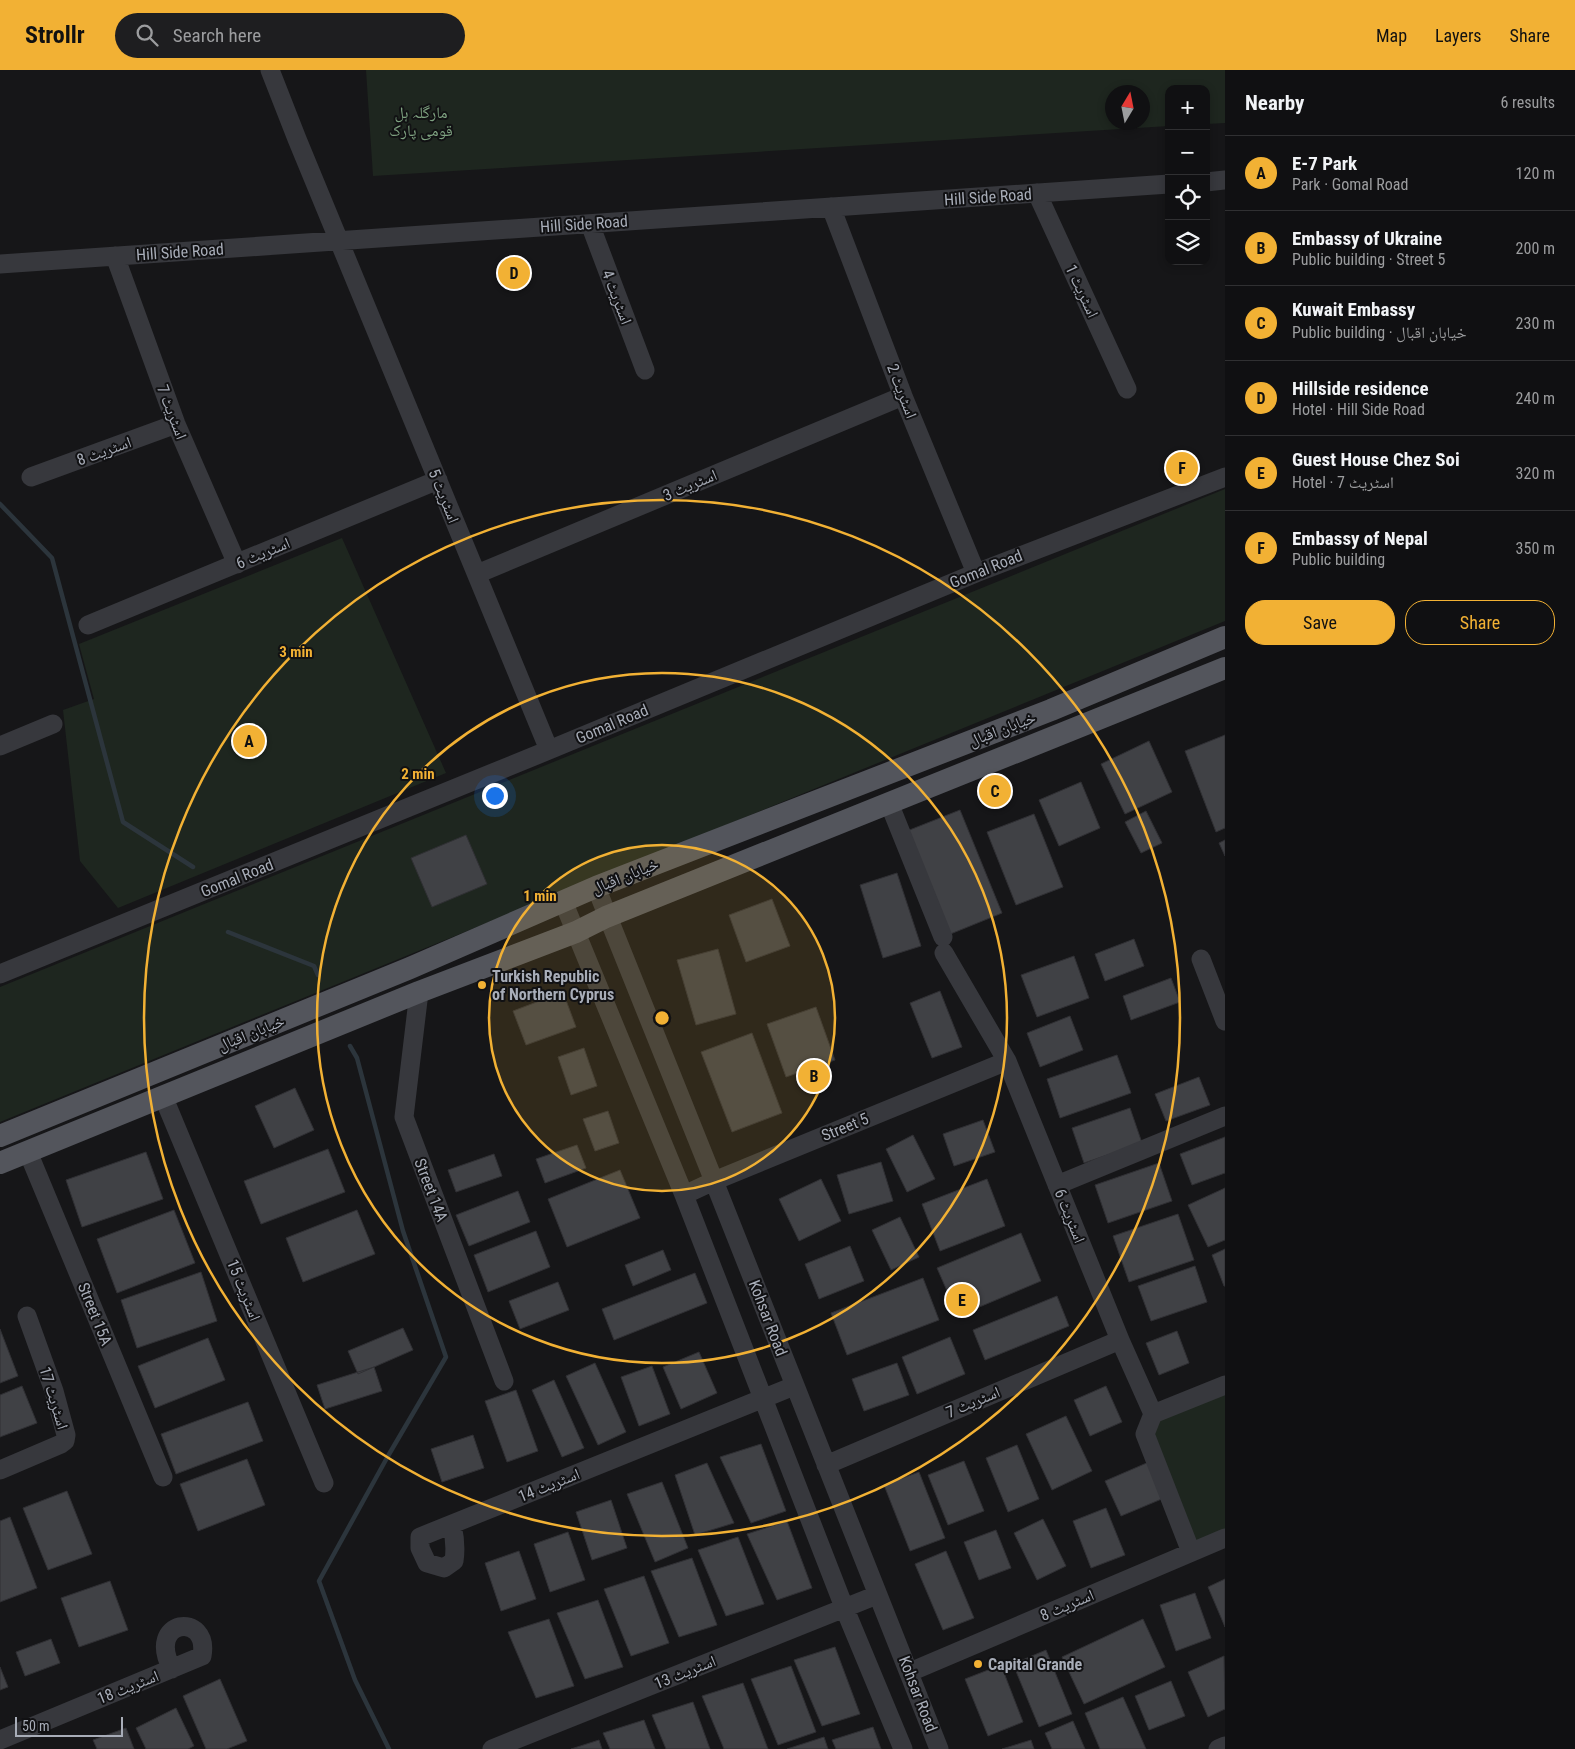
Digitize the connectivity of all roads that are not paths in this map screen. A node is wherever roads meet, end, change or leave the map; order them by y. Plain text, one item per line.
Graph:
1 (270, 70) edge
2 (1225, 180) edge
3 (1210, 182) edge
4 (1165, 184) edge
5 (1038, 194) junction
6 (831, 207) junction
7 (590, 224) junction
8 (339, 241) junction
9 (115, 256) junction
10 (0, 264) edge
11 (645, 370) dead end
12 (1127, 389) dead end
13 (903, 396) junction
14 (176, 424) junction
15 (31, 477) dead end
16 (1225, 477) edge
17 (438, 480) junction
18 (237, 564) junction
19 (976, 573) junction
20 (477, 574) junction
21 (88, 625) dead end
22 (1225, 637) edge
23 (1225, 668) edge
24 (53, 724) dead end
25 (0, 746) edge
26 (550, 750) junction
27 (889, 803) junction
28 (596, 887) junction
29 (563, 901) junction
30 (606, 917) junction
31 (576, 932) junction
32 (1201, 959) dead end
33 (0, 974) edge
34 (1217, 979) edge
35 (419, 992) junction
36 (1225, 1021) edge
37 (1006, 1061) junction
38 (164, 1096) junction
39 (1225, 1116) edge
40 (0, 1136) edge
41 (28, 1152) junction
42 (0, 1164) edge
43 (714, 1181) junction
44 (1057, 1185) junction
45 (684, 1195) junction
46 (27, 1316) dead end
47 (1120, 1340) junction
48 (504, 1381) dead end
49 (1225, 1385) edge
50 (794, 1386) junction
51 (764, 1398) junction
52 (1153, 1414) junction
53 (826, 1465) junction
54 (0, 1470) edge
55 (163, 1477) dead end
56 (324, 1483) dead end
57 (452, 1526) dead end
58 (1225, 1538) edge
59 (1191, 1552) junction
60 (877, 1595) junction
61 (844, 1607) junction
62 (172, 1669) dead end
63 (910, 1672) junction
64 (0, 1740) edge
65 (1225, 1746) edge
66 (492, 1749) edge
67 (902, 1749) edge
68 (939, 1749) edge
69 (1218, 1749) edge

1 - 8 street, اسٹریٹ 5
2 - 3 street
4 - 5 street, Hill Side Road
5 - 6 street, Hill Side Road
5 - 12 street, اسٹریٹ 1
6 - 7 street, Hill Side Road
6 - 13 street, اسٹریٹ 2
7 - 8 street, Hill Side Road
7 - 11 street, اسٹریٹ 4
8 - 9 street, Hill Side Road
8 - 17 street, اسٹریٹ 5
9 - 10 street, Hill Side Road
9 - 14 street, اسٹریٹ 7
13 - 19 street, اسٹریٹ 2
13 - 20 street, اسٹریٹ 3
14 - 15 street, اسٹریٹ 8
14 - 18 street, اسٹریٹ 7
16 - 19 street, Gomal Road
17 - 18 street, اسٹریٹ 6
17 - 20 street, اسٹریٹ 5
18 - 21 street, اسٹریٹ 6
19 - 26 street, Gomal Road
20 - 26 street, اسٹریٹ 5
22 - 28 main road, خیابان اقبال
23 - 27 main road, خیابان اقبال
24 - 25 street
26 - 33 street, Gomal Road
27 - 30 main road, خیابان اقبال
27 - 37 street, اسٹریٹ 6
28 - 29 main road, خیابان اقبال
28 - 30 street, Kohsar Road
29 - 31 street, Kohsar Road
29 - 40 main road, خیابان اقبال
30 - 31 main road, خیابان اقبال
30 - 43 street, Kohsar Road
31 - 35 main road, خیابان اقبال
31 - 45 street, Kohsar Road
32 - 34 street
34 - 36 street
35 - 38 main road, خیابان اقبال
35 - 48 street, Street 14A
37 - 43 street, Street 5
37 - 44 street, اسٹریٹ 6
38 - 41 main road, خیابان اقبال
38 - 56 street, اسٹریٹ 15
39 - 44 street
41 - 42 main road, خیابان اقبال
41 - 55 street, Street 15A
43 - 45 street, Street 5
43 - 50 street, Kohsar Road
44 - 47 street, اسٹریٹ 6
45 - 51 street, Kohsar Road
46 - 54 street, اسٹریٹ 17
47 - 52 street, اسٹریٹ 6
47 - 53 street, اسٹریٹ 7
49 - 52 street
50 - 51 street
50 - 53 street, Kohsar Road
51 - 57 street, اسٹریٹ 14
51 - 61 street, Kohsar Road
52 - 59 street
53 - 60 street, Kohsar Road
58 - 59 street, اسٹریٹ 8
59 - 63 street, اسٹریٹ 8
60 - 61 street, اسٹریٹ 13
60 - 63 street, Kohsar Road
61 - 66 street, اسٹریٹ 13
61 - 67 street, Kohsar Road
62 - 64 street, اسٹریٹ 18
63 - 68 street, Kohsar Road
65 - 69 street

